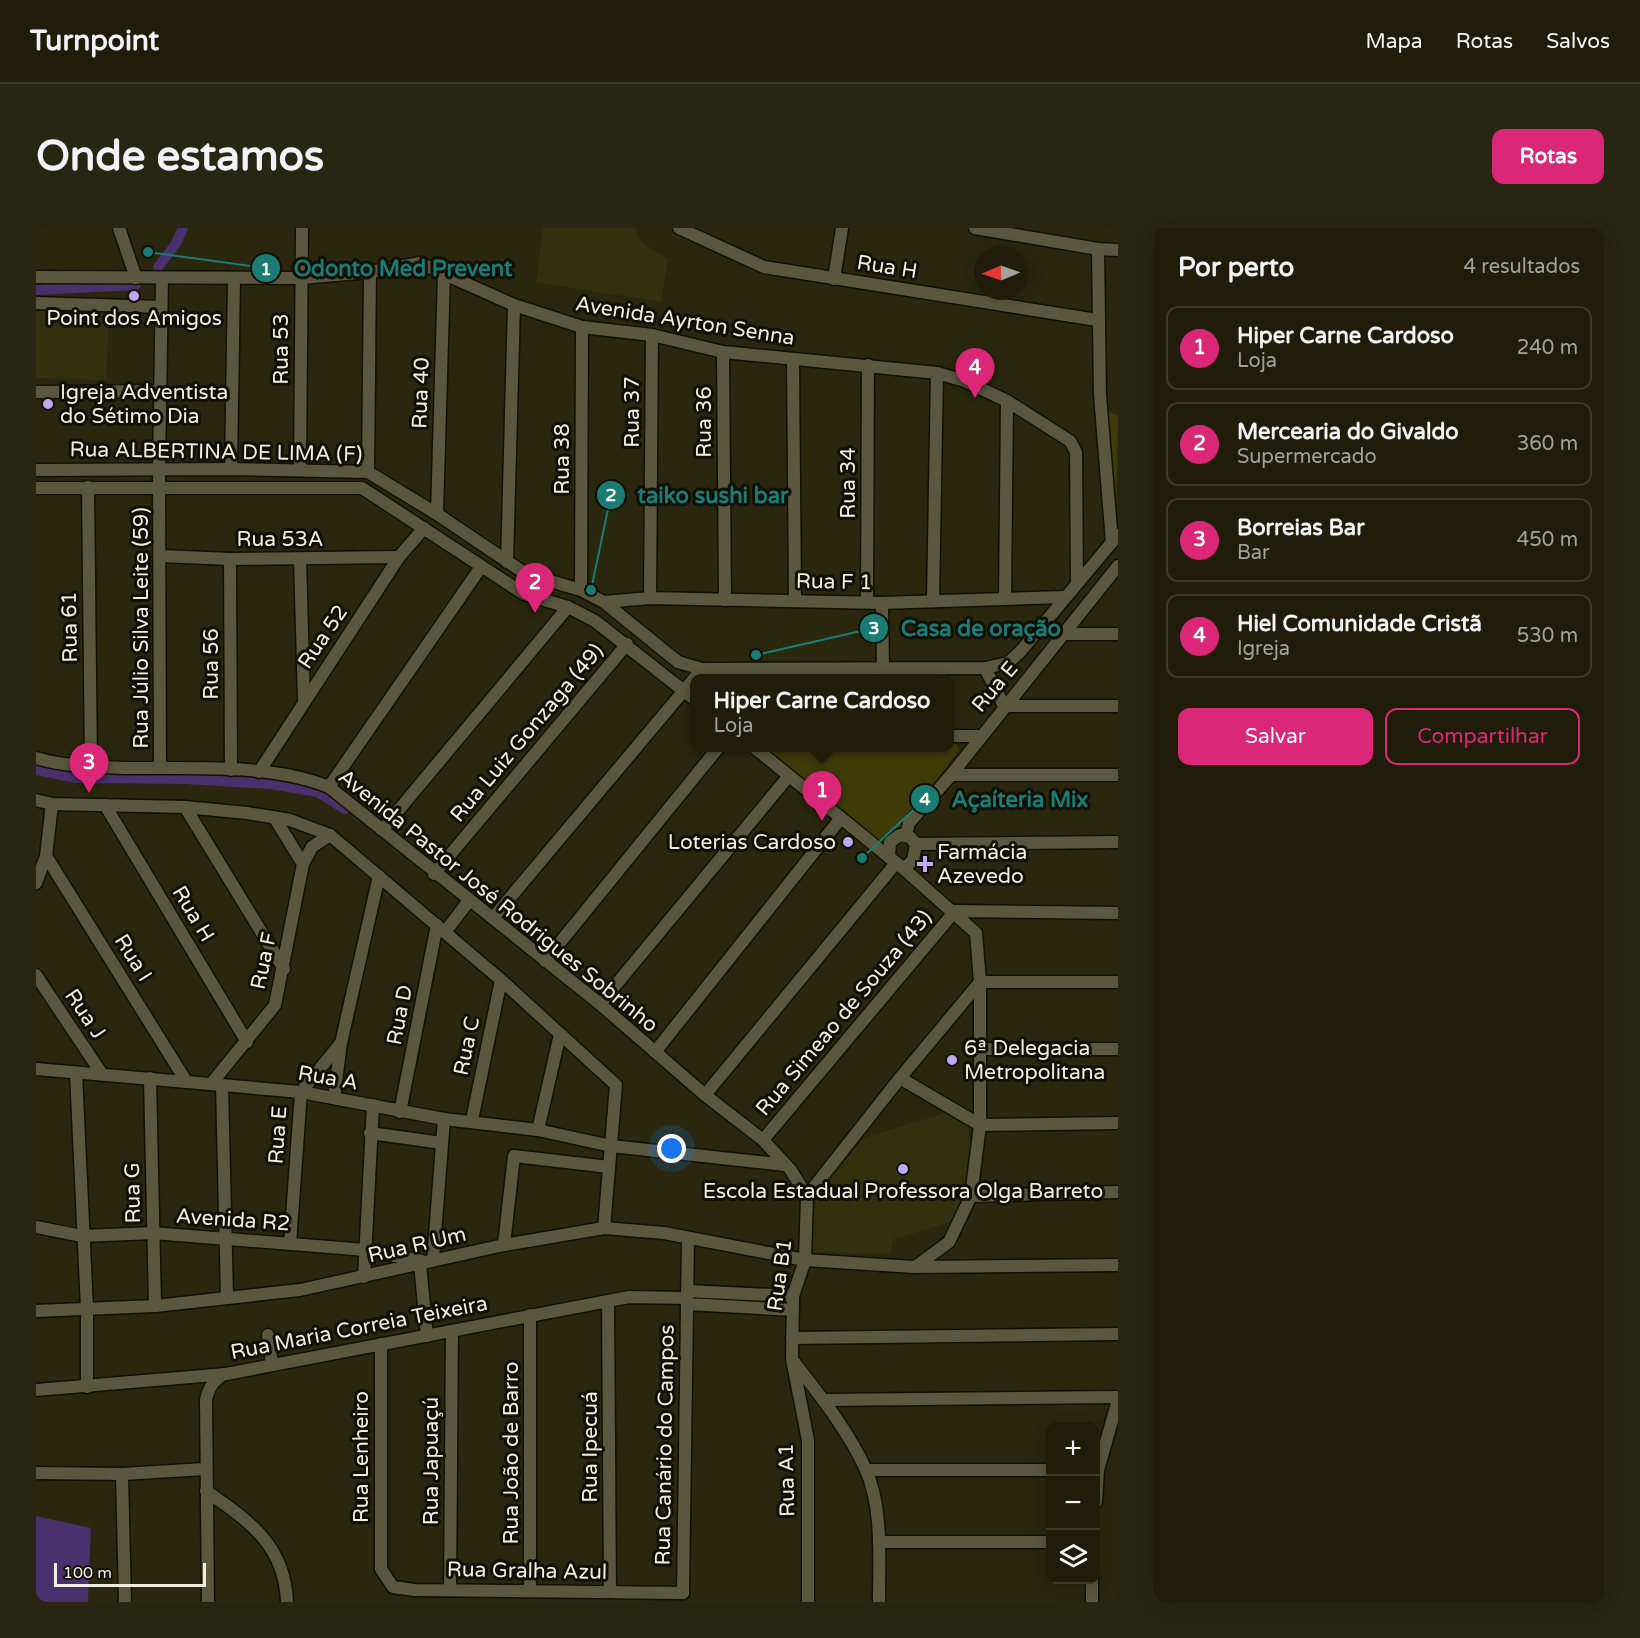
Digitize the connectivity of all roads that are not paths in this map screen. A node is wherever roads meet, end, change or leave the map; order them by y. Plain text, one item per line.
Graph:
1 (119, 228) edge
2 (302, 228) edge
3 (679, 228) edge
4 (842, 228) edge
5 (975, 228) edge
6 (1098, 249) junction
7 (1118, 250) edge
8 (370, 272) junction
9 (444, 273) junction
10 (36, 277) edge
11 (136, 278) junction
12 (162, 278) junction
13 (301, 278) junction
14 (234, 279) junction
15 (834, 279) junction
16 (36, 303) edge
17 (514, 305) junction
18 (161, 308) junction
19 (1097, 320) junction
20 (582, 327) junction
21 (652, 335) junction
22 (723, 352) junction
23 (793, 360) junction
24 (868, 365) junction
25 (937, 373) junction
26 (161, 391) junction
27 (36, 392) edge
28 (1007, 401) junction
29 (231, 469) junction
30 (36, 470) edge
31 (159, 470) junction
32 (300, 470) junction
33 (368, 472) junction
34 (88, 487) junction
35 (36, 488) edge
36 (160, 488) junction
37 (438, 514) junction
38 (424, 528) junction
39 (1115, 538) edge
40 (161, 556) junction
41 (399, 557) junction
42 (230, 559) junction
43 (300, 559) junction
44 (507, 562) junction
45 (482, 567) junction
46 (1117, 567) edge
47 (1077, 583) junction
48 (581, 590) junction
49 (1064, 597) junction
50 (650, 598) junction
51 (1005, 598) junction
52 (725, 600) junction
53 (795, 600) junction
54 (867, 601) junction
55 (933, 601) junction
56 (604, 602) junction
57 (882, 603) junction
58 (568, 607) junction
59 (1065, 634) junction
60 (1118, 634) edge
61 (627, 644) junction
62 (883, 668) junction
63 (985, 668) junction
64 (702, 669) junction
65 (916, 673) edge
66 (697, 674) edge
67 (804, 674) edge
68 (690, 682) edge
69 (683, 690) junction
70 (690, 696) edge
71 (304, 701) junction
72 (1004, 706) junction
73 (1118, 706) edge
74 (954, 736) edge
75 (979, 736) junction
76 (714, 752) edge
77 (760, 752) edge
78 (36, 758) edge
79 (91, 767) junction
80 (160, 768) junction
81 (231, 770) junction
82 (259, 772) junction
83 (951, 776) junction
84 (1118, 776) edge
85 (788, 777) junction
86 (329, 787) junction
87 (36, 800) edge
88 (52, 804) junction
89 (105, 806) junction
90 (185, 807) junction
91 (274, 817) junction
92 (841, 818) junction
93 (382, 830) junction
94 (906, 835) junction
95 (330, 836) junction
96 (1118, 842) edge
97 (916, 844) junction
98 (46, 855) junction
99 (896, 863) junction
100 (303, 864) junction
101 (434, 874) junction
102 (379, 876) junction
103 (36, 883) edge
104 (463, 908) junction
105 (955, 911) junction
106 (1118, 913) edge
107 (493, 918) junction
108 (441, 929) junction
109 (545, 961) junction
110 (284, 969) junction
111 (36, 975) edge
112 (501, 980) junction
113 (980, 982) junction
114 (1118, 982) edge
115 (600, 1004) junction
116 (560, 1034) junction
117 (247, 1042) junction
118 (341, 1043) junction
119 (980, 1049) junction
120 (1118, 1049) edge
121 (655, 1052) junction
122 (36, 1069) edge
123 (76, 1073) junction
124 (102, 1074) junction
125 (150, 1078) junction
126 (900, 1078) junction
127 (186, 1081) junction
128 (216, 1085) junction
129 (301, 1092) junction
130 (705, 1095) junction
131 (334, 1098) junction
132 (373, 1105) junction
133 (400, 1112) junction
134 (444, 1119) junction
135 (472, 1120) junction
136 (1118, 1123) edge
137 (980, 1125) junction
138 (538, 1130) junction
139 (370, 1133) junction
140 (763, 1140) junction
141 (442, 1143) junction
142 (610, 1146) junction
143 (786, 1165) junction
144 (609, 1167) junction
145 (1118, 1192) edge
146 (807, 1196) junction
147 (970, 1196) junction
148 (36, 1227) edge
149 (604, 1228) junction
150 (153, 1233) junction
151 (82, 1236) junction
152 (688, 1238) junction
153 (227, 1240) junction
154 (290, 1244) junction
155 (504, 1245) junction
156 (366, 1250) junction
157 (805, 1260) junction
158 (426, 1262) junction
159 (1118, 1265) edge
160 (914, 1267) junction
161 (364, 1277) junction
162 (793, 1296) junction
163 (227, 1298) junction
164 (687, 1298) junction
165 (608, 1302) junction
166 (155, 1306) junction
167 (87, 1309) junction
168 (793, 1310) junction
169 (36, 1311) edge
170 (530, 1315) junction
171 (452, 1332) junction
172 (1118, 1334) edge
173 (268, 1335) dead end
174 (427, 1336) junction
175 (792, 1338) junction
176 (381, 1344) junction
177 (792, 1359) junction
178 (272, 1365) junction
179 (226, 1374) junction
180 (182, 1377) junction
181 (87, 1387) junction
182 (36, 1390) edge
183 (1118, 1398) edge
184 (206, 1400) junction
185 (824, 1400) junction
186 (1100, 1460) edge
187 (205, 1469) junction
188 (866, 1470) junction
189 (1046, 1470) edge
190 (36, 1473) edge
191 (122, 1474) junction
192 (206, 1491) junction
193 (879, 1542) junction
194 (1046, 1542) edge
195 (381, 1569) joint
196 (1092, 1584) edge
197 (450, 1590) junction
198 (530, 1590) junction
199 (610, 1592) junction
200 (683, 1593) junction
201 (125, 1602) edge
202 (208, 1602) edge
203 (287, 1602) edge
204 (671, 1602) edge
205 (808, 1602) edge
206 (879, 1602) edge
207 (1092, 1602) edge

1 - 11 street
2 - 13 street, Rua 53
3 - 15 street, Rua H
4 - 15 street
5 - 6 street
6 - 7 street
6 - 19 street
8 - 9 street, Avenida Ayrton Senna
8 - 13 street, Avenida Ayrton Senna
8 - 33 street
9 - 17 street, Avenida Ayrton Senna
9 - 37 street, Rua 40
10 - 11 street, Avenida Ayrton Senna
11 - 12 street, Avenida Ayrton Senna
12 - 14 street, Avenida Ayrton Senna
12 - 18 street, Rua Júlio Silva Leite (59)
13 - 14 street, Avenida Ayrton Senna
13 - 32 street, Rua 53
14 - 29 street
15 - 19 street, Rua H
16 - 18 street
17 - 20 street, Avenida Ayrton Senna
17 - 44 street
18 - 26 street, Rua Júlio Silva Leite (59)
19 - 39 street
20 - 21 street, Avenida Ayrton Senna
20 - 48 street, Rua 38
21 - 22 street, Avenida Ayrton Senna
21 - 50 street, Rua 37
22 - 23 street, Avenida Ayrton Senna
22 - 52 street, Rua 36
23 - 24 street, Avenida Ayrton Senna
23 - 53 street
24 - 25 street, Avenida Ayrton Senna
24 - 54 street, Rua 34
25 - 28 street, Avenida Ayrton Senna
25 - 55 street
26 - 27 street
26 - 31 street, Rua Júlio Silva Leite (59)
28 - 47 street, Avenida Ayrton Senna
28 - 51 street
29 - 31 street, Rua ALBERTINA DE LIMA (F)
29 - 32 street, Rua ALBERTINA DE LIMA (F)
30 - 31 street, Rua ALBERTINA DE LIMA (F)
31 - 36 street, Rua Júlio Silva Leite (59)
32 - 33 street, Rua ALBERTINA DE LIMA (F)
33 - 37 street, Rua ALBERTINA DE LIMA (F)
34 - 35 street
34 - 36 street
34 - 79 street, Rua 61
36 - 38 street
36 - 40 street, Rua Júlio Silva Leite (59)
37 - 44 street, Rua ALBERTINA DE LIMA (F)
38 - 41 street, Rua 52
38 - 45 street
39 - 47 street, Rua E
40 - 42 street, Rua 53A
40 - 80 street, Rua Júlio Silva Leite (59)
41 - 43 street, Rua 53A
41 - 71 street, Rua 52
42 - 43 street, Rua 53A
42 - 81 street, Rua 56
43 - 71 street
44 - 48 street, Rua ALBERTINA DE LIMA (F)
45 - 58 street
45 - 86 street
46 - 59 street, Rua E
47 - 49 street, Rua E
48 - 56 street, Rua ALBERTINA DE LIMA (F)
49 - 51 street, Rua F 1
49 - 63 street, Rua E
50 - 52 street, Rua F 1
50 - 56 street, Rua F 1
51 - 55 street, Rua F 1
52 - 53 street, Rua F 1
53 - 54 street, Rua F 1
54 - 57 street, Rua F 1
55 - 57 street, Rua F 1
56 - 64 street, Rua ALBERTINA DE LIMA (F)
57 - 62 street
58 - 61 street
58 - 93 street
59 - 60 street
59 - 72 street, Rua E
61 - 69 street
61 - 101 street, Rua Luiz Gonzaga (49)
62 - 65 street, Rua ALBERTINA DE LIMA (F)
62 - 67 street, Rua ALBERTINA DE LIMA (F)
63 - 65 street, Rua ALBERTINA DE LIMA (F)
63 - 72 street
64 - 66 street
64 - 67 street, Rua ALBERTINA DE LIMA (F)
68 - 69 street
69 - 70 street
69 - 107 street
71 - 82 street, Rua 52
72 - 73 street
72 - 75 street, Rua E
74 - 75 street
75 - 83 street, Rua E
76 - 109 street
77 - 85 street
78 - 79 street, Avenida Pastor José Rodrigues Sobrinho
79 - 80 street, Avenida Pastor José Rodrigues Sobrinho
80 - 81 street, Avenida Pastor José Rodrigues Sobrinho
81 - 82 street, Avenida Pastor José Rodrigues Sobrinho
82 - 86 street, Avenida Pastor José Rodrigues Sobrinho
83 - 84 street
83 - 94 street, Rua E
85 - 92 street
85 - 115 street
86 - 93 street, Avenida Pastor José Rodrigues Sobrinho
87 - 88 street
88 - 89 street
88 - 98 street
89 - 90 street
89 - 117 street, Rua H
90 - 91 street
90 - 110 street
91 - 95 street
91 - 100 street
92 - 99 street
92 - 121 street
93 - 101 street, Avenida Pastor José Rodrigues Sobrinho
94 - 97 street
94 - 99 street, Rua E
95 - 100 street, Rua F
95 - 102 street
96 - 97 street
97 - 99 street
98 - 103 street
98 - 127 street, Rua I
99 - 105 street
99 - 130 street
100 - 110 street, Rua F
101 - 104 street, Avenida Pastor José Rodrigues Sobrinho
102 - 108 street
102 - 118 street, Rua E
104 - 107 street, Avenida Pastor José Rodrigues Sobrinho
104 - 108 street
105 - 106 street
105 - 113 street
105 - 140 street, Rua Simeao de Souza (43)
107 - 109 street, Avenida Pastor José Rodrigues Sobrinho
108 - 112 street
108 - 133 street, Rua D
109 - 115 street, Avenida Pastor José Rodrigues Sobrinho
110 - 117 street, Rua F
111 - 124 street, Rua J
112 - 116 street
112 - 135 street, Rua C
113 - 114 street
113 - 119 street
113 - 126 street
115 - 121 street, Avenida Pastor José Rodrigues Sobrinho
116 - 138 street
116 - 142 street
117 - 128 street, Rua F
118 - 129 street, Rua E
118 - 131 street, Rua E
119 - 120 street
119 - 137 street
121 - 130 street, Avenida Pastor José Rodrigues Sobrinho
122 - 123 street, Rua A
123 - 124 street, Rua A
123 - 151 street
124 - 125 street, Rua A
125 - 127 street, Rua A
125 - 150 street, Rua G
126 - 137 street
126 - 146 street
127 - 128 street, Rua A
128 - 129 street, Rua A
128 - 153 street
129 - 131 street, Rua A
129 - 154 street, Rua E
130 - 140 street, Avenida Pastor José Rodrigues Sobrinho
131 - 132 street, Rua A
132 - 133 street, Rua A
132 - 139 street
133 - 134 street, Rua A
134 - 135 street, Rua A
134 - 141 street
135 - 138 street, Rua A
136 - 137 street
137 - 147 street
138 - 142 street, Rua A
139 - 141 street
139 - 156 street
140 - 143 street, Avenida Pastor José Rodrigues Sobrinho
141 - 158 street
142 - 143 street, Rua A
142 - 144 street
143 - 146 street, Avenida Pastor José Rodrigues Sobrinho
144 - 149 street
144 - 155 street
145 - 147 street
146 - 157 street, Rua B1
147 - 160 street
148 - 151 street, Avenida R2
149 - 152 street, Rua R Um
149 - 155 street, Rua R Um
150 - 151 street, Avenida R2
150 - 153 street, Avenida R2
150 - 166 street, Rua G
151 - 167 street
152 - 157 street, Rua R Um
152 - 164 street, Rua Canário do Campos
153 - 154 street, Avenida R2
153 - 163 street
154 - 156 street, Avenida R2
155 - 158 street, Rua R Um
156 - 158 street, Avenida R2
156 - 161 street
157 - 160 street, Rua R Um
157 - 162 street, Rua B1
158 - 161 street, Rua R Um
158 - 174 street
159 - 160 street, Rua R Um
161 - 163 street, Rua R Um
162 - 164 street, Rua Maria Correia Teixeira
162 - 168 street, Rua B1
163 - 166 street, Rua R Um
164 - 165 street, Rua Maria Correia Teixeira
164 - 168 street, Rua Maria Correia Teixeira
164 - 200 street, Rua Canário do Campos
165 - 170 street, Rua Maria Correia Teixeira
165 - 199 street, Rua Ipecuá
166 - 167 street, Rua R Um
167 - 169 street, Rua R Um
167 - 181 street
168 - 175 street, Rua B1
170 - 171 street, Rua Maria Correia Teixeira
170 - 198 street, Rua João de Barro
171 - 174 street, Rua Maria Correia Teixeira
171 - 197 street, Rua Japuaçú
172 - 175 street
173 - 178 street
174 - 176 street, Rua Maria Correia Teixeira
175 - 177 street, Rua B1
176 - 178 street, Rua Maria Correia Teixeira
176 - 195 street, Rua Lenheiro
177 - 185 street
177 - 205 street, Rua A1
178 - 179 street, Rua Maria Correia Teixeira
179 - 180 street, Rua Maria Correia Teixeira
179 - 184 street
180 - 181 street, Rua Maria Correia Teixeira
180 - 184 street
181 - 182 street, Rua Maria Correia Teixeira
183 - 185 street
183 - 186 street
184 - 187 street
185 - 188 street
187 - 191 street
187 - 192 street
188 - 189 street
188 - 193 street
190 - 191 street
191 - 201 street
192 - 202 street
192 - 203 street
193 - 194 street
193 - 206 street
195 - 197 street, Rua Gralha Azul
196 - 207 street
197 - 198 street, Rua Gralha Azul
198 - 199 street, Rua Gralha Azul
199 - 200 street, Rua Gralha Azul
200 - 204 street

